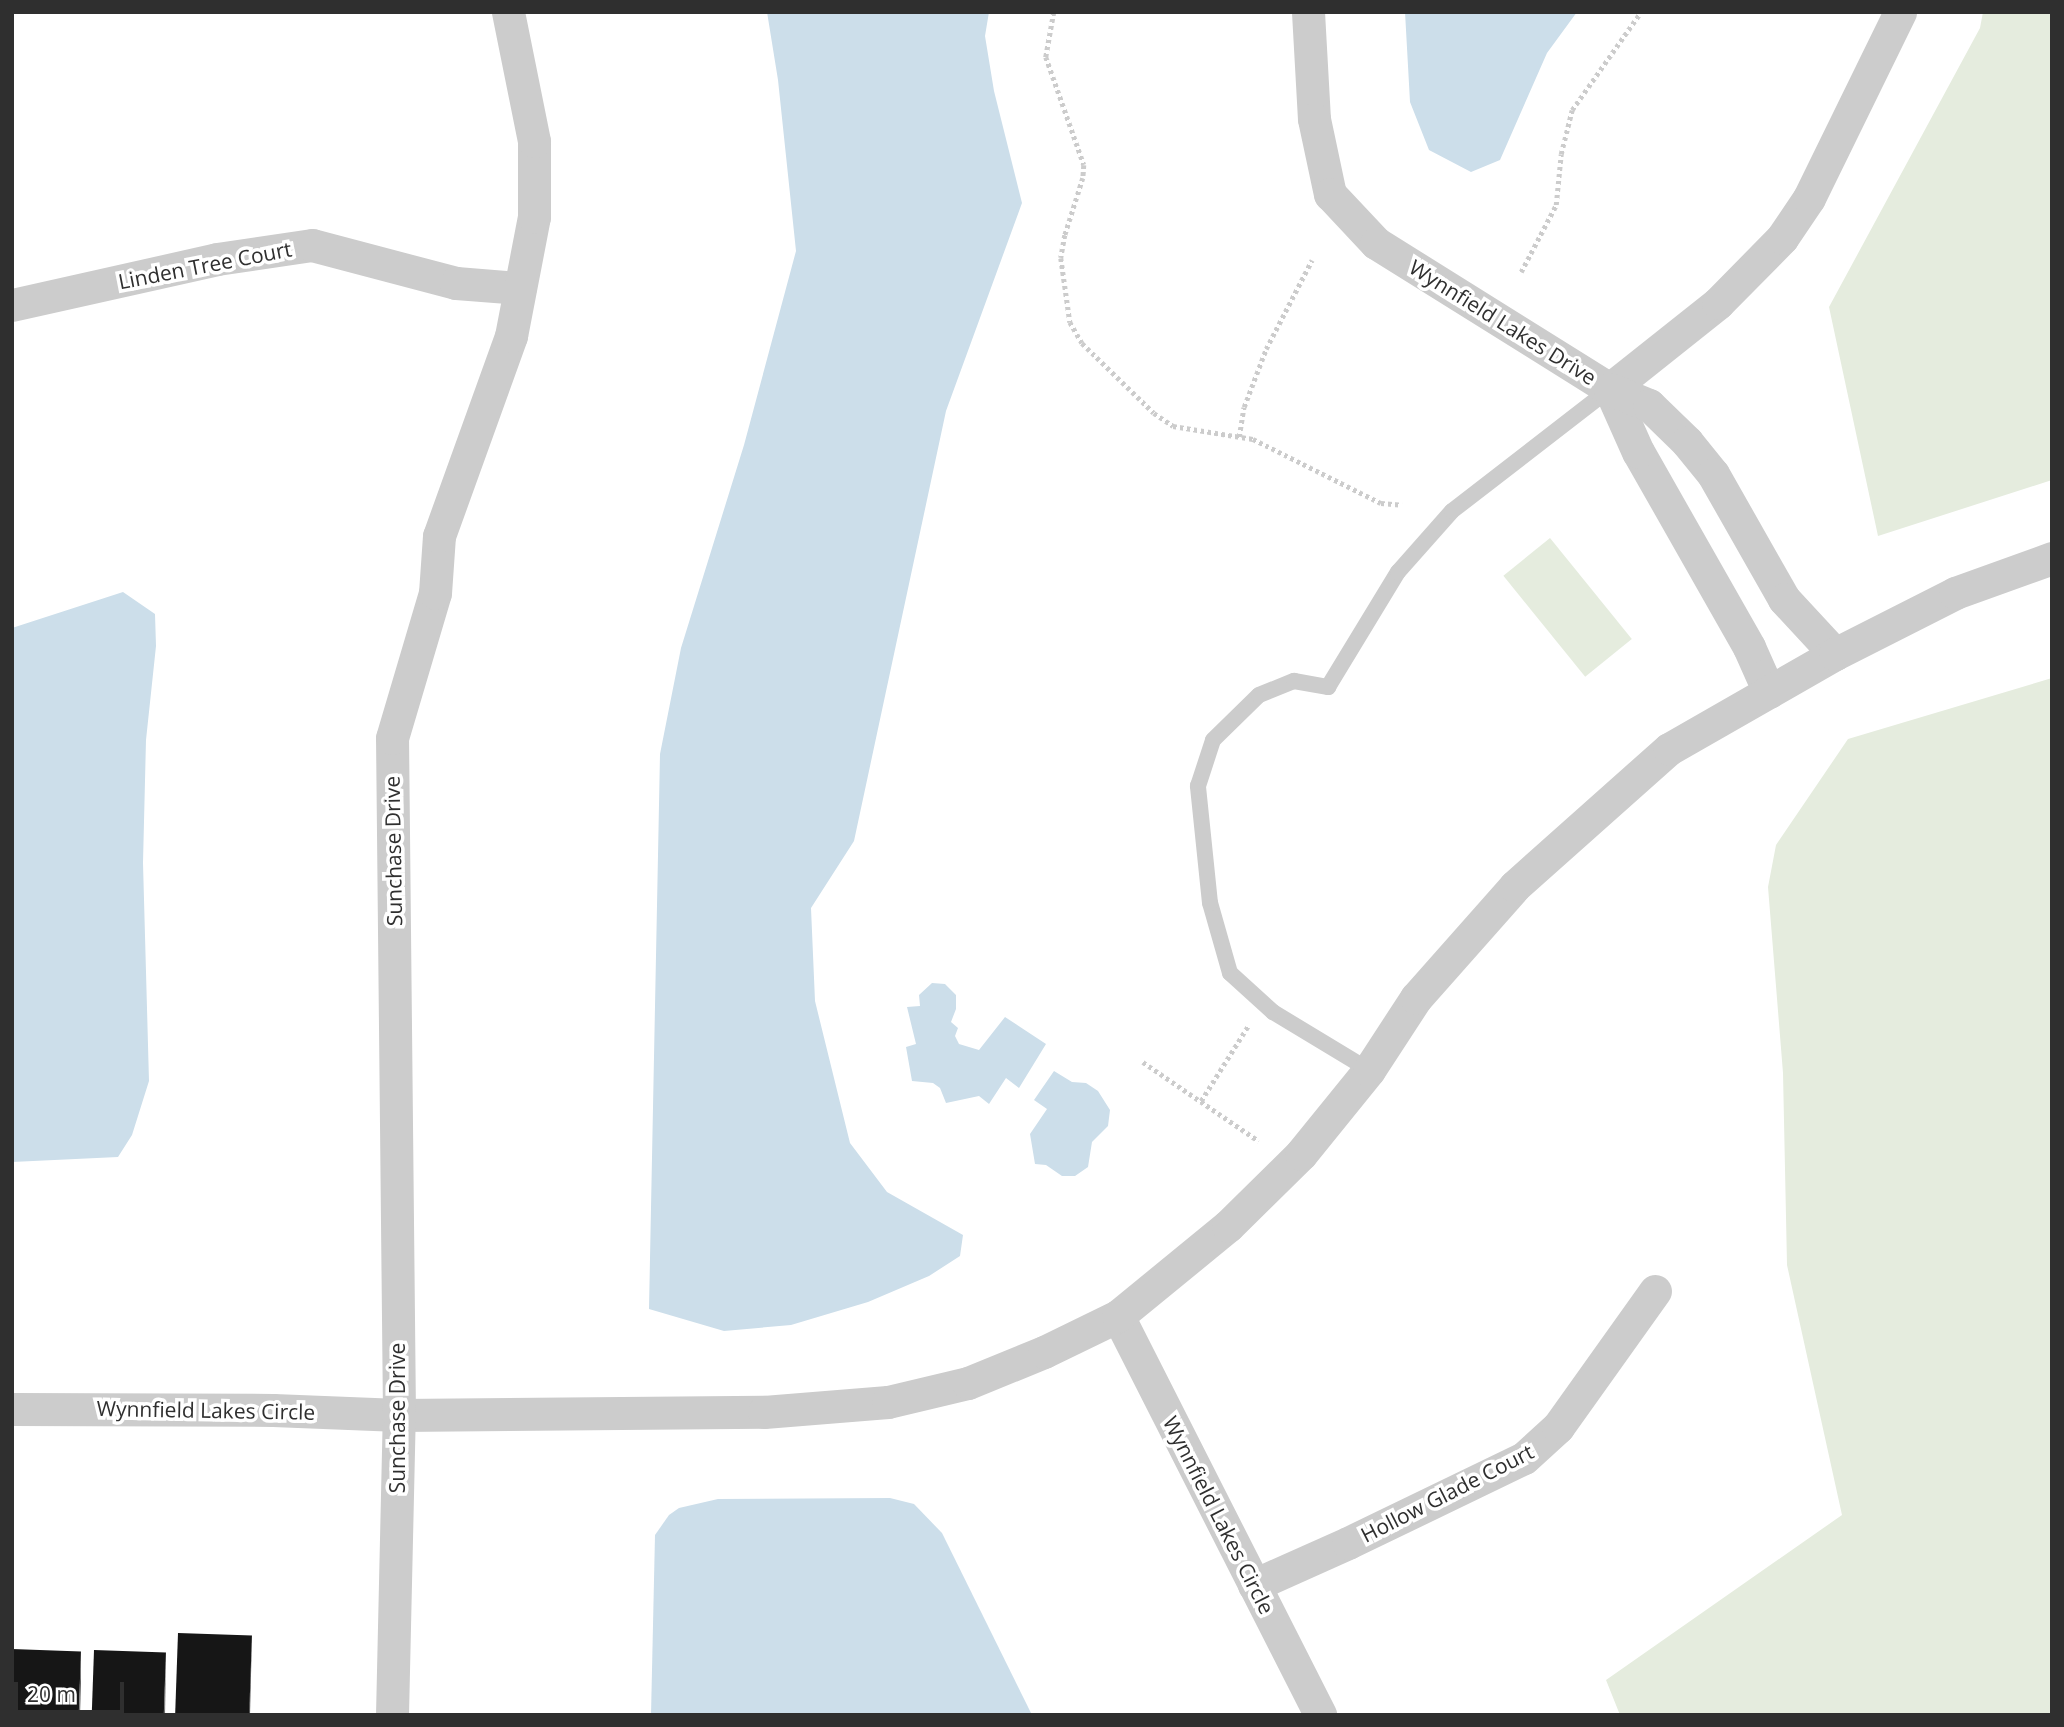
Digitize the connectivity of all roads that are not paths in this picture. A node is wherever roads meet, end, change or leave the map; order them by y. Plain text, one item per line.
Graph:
1 (508, 12) edge
2 (1308, 12) edge
3 (1900, 12) edge
4 (520, 288) junction
5 (12, 305) edge
6 (1610, 389) junction
7 (2052, 558) edge
8 (1835, 654) junction
9 (1769, 692) junction
10 (1369, 1070) junction
11 (1656, 1291) dead end
12 (1118, 1316) junction
13 (12, 1409) edge
14 (399, 1415) junction
15 (1254, 1585) junction
16 (392, 1715) edge
17 (1320, 1715) edge

1 - 4 street, Sunchase Drive
2 - 6 street, Wynnfield Lakes Drive
3 - 6 street, Wynnfield Lakes Drive
4 - 5 street, Linden Tree Court
4 - 14 street, Sunchase Drive
6 - 8 street
6 - 9 street
6 - 10 lane
7 - 8 street, Wynnfield Lakes Circle
8 - 9 street, Wynnfield Lakes Circle
9 - 10 street, Wynnfield Lakes Circle
10 - 12 street, Wynnfield Lakes Circle
11 - 15 street, Hollow Glade Court
12 - 14 street, Wynnfield Lakes Circle
12 - 15 street, Wynnfield Lakes Circle
13 - 14 street, Wynnfield Lakes Circle
14 - 16 street, Sunchase Drive
15 - 17 street, Wynnfield Lakes Circle

